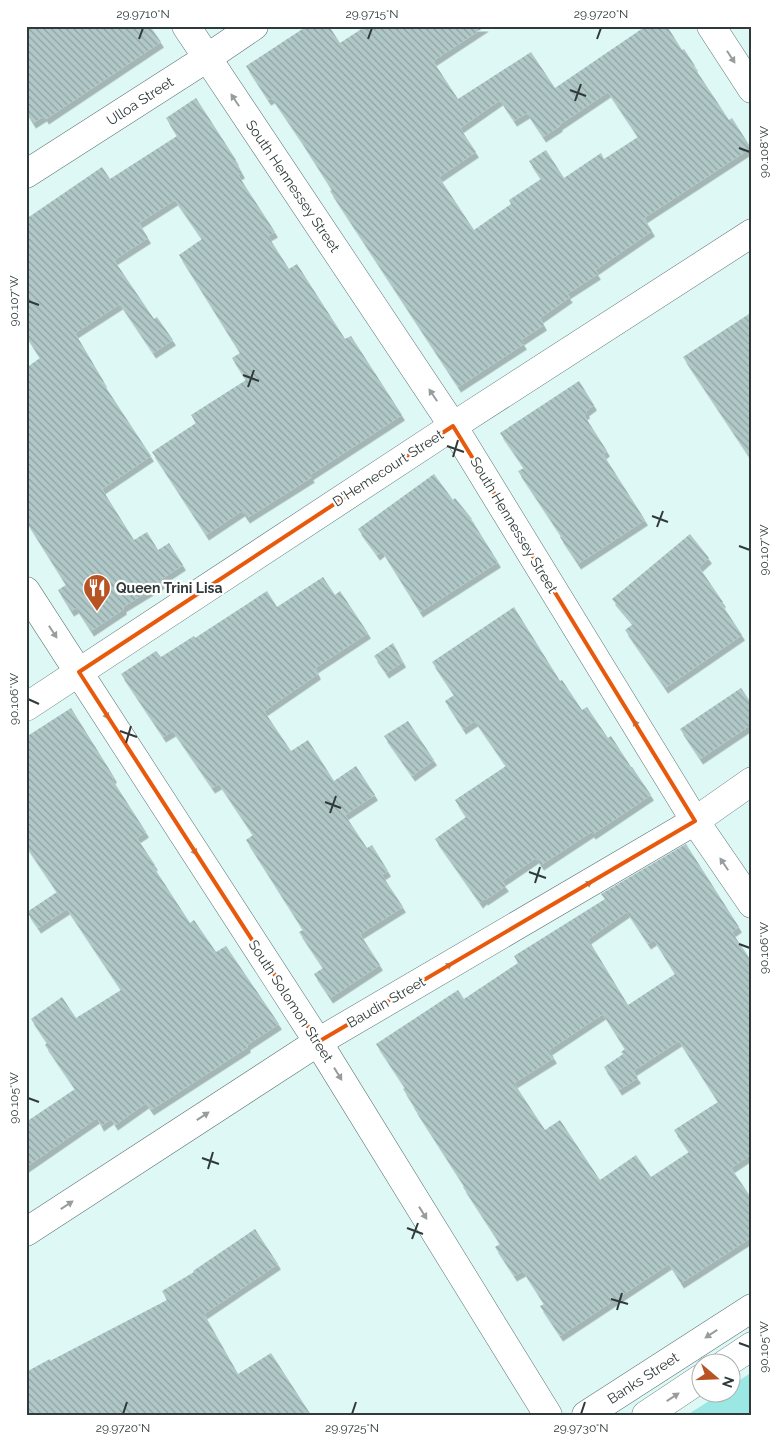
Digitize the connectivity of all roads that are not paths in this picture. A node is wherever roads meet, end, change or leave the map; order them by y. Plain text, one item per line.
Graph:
1 (186, 26) edge
2 (254, 26) edge
3 (710, 26) edge
4 (207, 58) junction
5 (752, 88) edge
6 (26, 174) edge
7 (752, 232) edge
8 (454, 426) junction
9 (26, 591) edge
10 (79, 672) junction
11 (26, 706) edge
12 (752, 780) edge
13 (695, 821) junction
14 (752, 904) edge
15 (318, 1042) junction
16 (26, 1232) edge
17 (752, 1308) edge
18 (752, 1346) edge
19 (740, 1354) edge
20 (690, 1386) edge
21 (548, 1415) edge
22 (586, 1415) edge
23 (646, 1415) edge

1 - 4 street, South Hennessey Street
2 - 4 street, Ulloa Street
3 -> 5 street
4 - 6 street, Ulloa Street
8 -> 4 street, South Hennessey Street
7 - 8 street, D'Hemecourt Street
8 - 10 street, D'Hemecourt Street
13 -> 8 street, South Hennessey Street
9 -> 10 street, South Solomon Street
10 - 11 street, D'Hemecourt Street
10 -> 15 street, South Solomon Street
12 - 13 street, Baudin Street
14 -> 13 street, South Hennessey Street
15 -> 13 street, Baudin Street
16 -> 15 street, Baudin Street
15 -> 21 street, South Solomon Street
17 -> 22 street, Banks Street
18 - 19 street
23 -> 20 street

